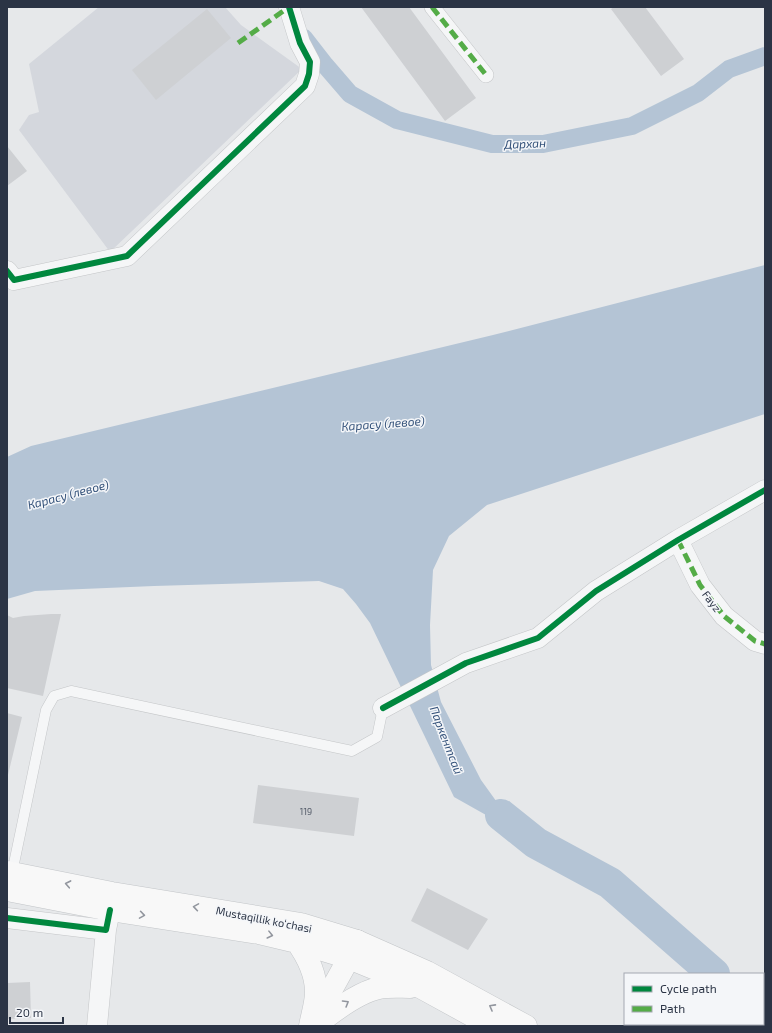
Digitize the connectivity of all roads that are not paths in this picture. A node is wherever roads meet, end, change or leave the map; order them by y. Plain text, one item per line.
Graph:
1 (289, 7) edge
2 (432, 7) edge
3 (486, 74) dead end
4 (9, 278) edge
5 (765, 490) edge
6 (678, 540) junction
7 (765, 644) edge
8 (383, 708) joint
9 (9, 878) edge
10 (7, 918) edge
11 (108, 920) junction
12 (297, 942) junction
13 (353, 950) junction
14 (420, 987) junction
15 (97, 1026) edge
16 (310, 1026) edge
17 (315, 1026) edge
18 (491, 1026) edge
19 (526, 1026) edge

1 - 4 street
2 - 3 street
5 - 6 street
6 - 7 street, Fayz
6 - 8 street
8 - 9 lane
9 - 11 main road, Mustaqillik ko‘chasi
13 -> 9 main road, Mustaqillik ko‘chasi
10 - 11 street
11 -> 12 main road, Mustaqillik ko‘chasi
11 - 15 street
12 - 13 main road, Mustaqillik ko‘chasi
12 - 16 main road
13 - 14 main road, Mustaqillik ko‘chasi
13 - 16 main road
19 -> 13 main road, Mustaqillik ko‘chasi
17 -> 14 main road
14 - 18 main road, Mustaqillik ko‘chasi

